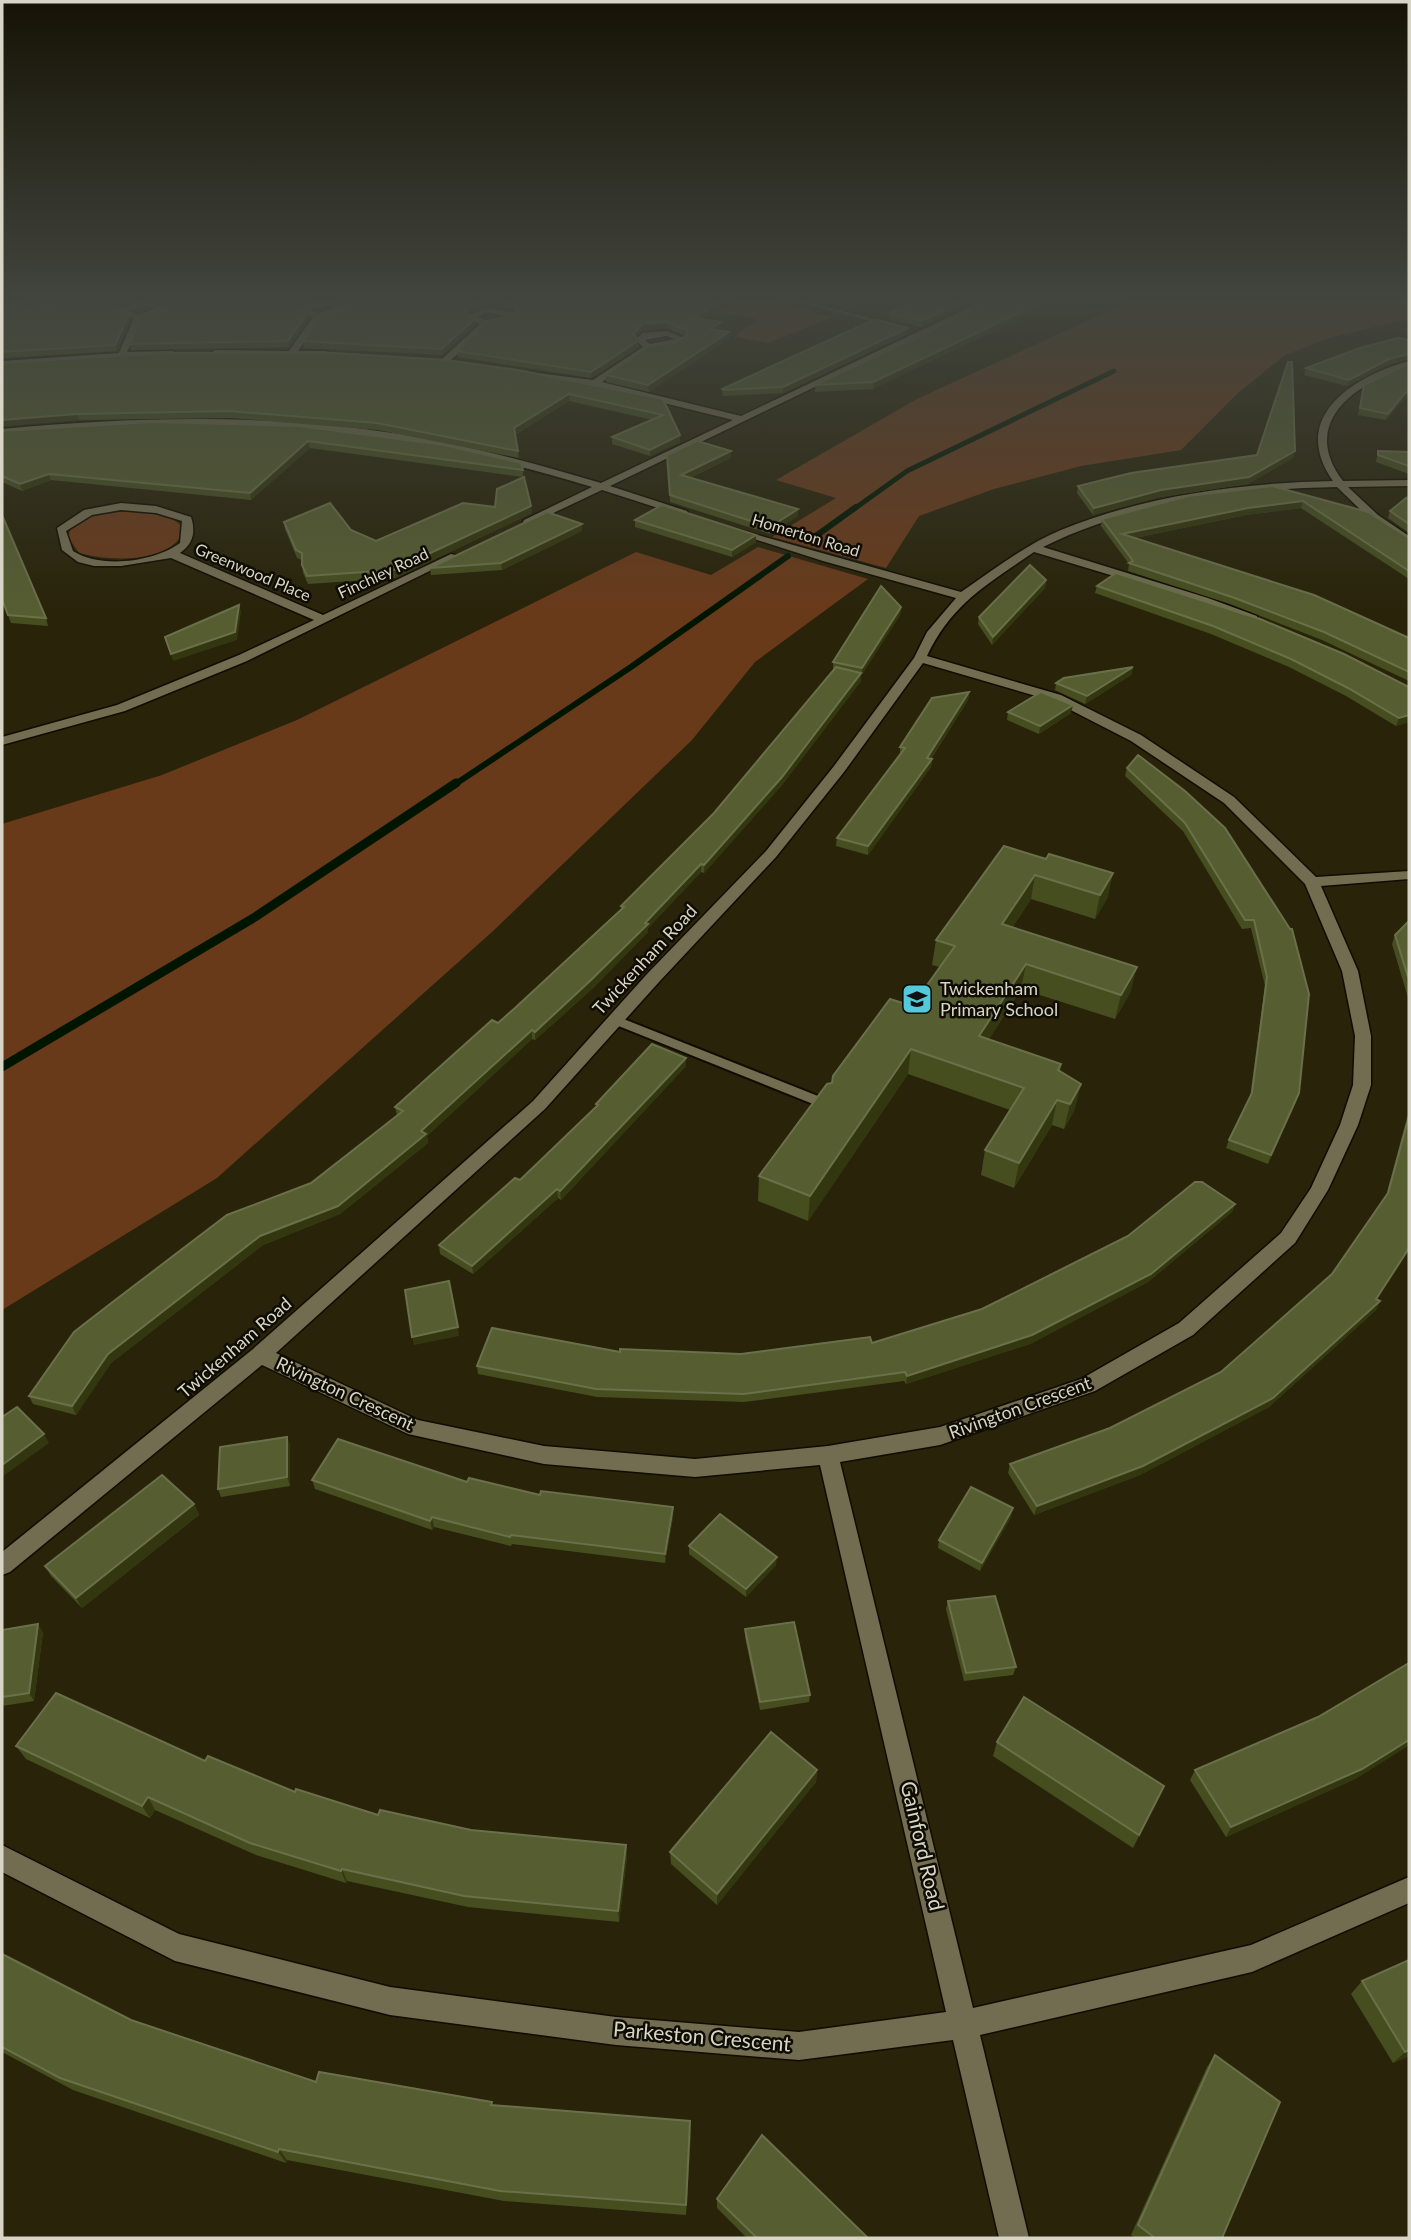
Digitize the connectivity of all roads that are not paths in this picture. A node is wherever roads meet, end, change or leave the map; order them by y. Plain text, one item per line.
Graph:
1 (674, 403) edge
2 (776, 403) edge
3 (1336, 403) edge
4 (741, 419) junction
5 (2, 432) edge
6 (1338, 482) junction
7 (1409, 483) edge
8 (602, 487) junction
9 (690, 515) edge
10 (715, 523) edge
11 (517, 527) edge
12 (1409, 541) edge
13 (1032, 548) junction
14 (468, 550) edge
15 (172, 554) junction
16 (963, 596) junction
17 (322, 619) junction
18 (1264, 622) edge
19 (920, 657) junction
20 (2, 741) edge
21 (1409, 875) edge
22 (1312, 882) junction
23 (616, 1020) junction
24 (823, 1103) edge
25 (260, 1355) junction
26 (828, 1455) junction
27 (2, 1565) edge
28 (2, 1858) edge
29 (1409, 1890) edge
30 (965, 2024) junction
31 (1014, 2238) edge

1 - 4 street
2 - 4 street
3 - 6 street
4 - 8 street
5 - 8 street
6 - 7 street, Twickenham Road
6 - 12 street
6 - 13 street, Twickenham Road
8 - 9 street
8 - 11 street
10 - 16 street, Homerton Road
13 - 16 street, Twickenham Road
13 - 18 street
14 - 17 street, Finchley Road
15 - 15 street, Greenwood Place
15 - 17 street, Greenwood Place
16 - 19 street, Twickenham Road
17 - 20 street, Finchley Road
19 - 22 street, Rivington Crescent
19 - 23 street, Twickenham Road
21 - 22 street
22 - 26 street, Rivington Crescent
23 - 24 lane
23 - 25 street, Twickenham Road
25 - 26 street, Rivington Crescent
25 - 27 street, Twickenham Road
26 - 30 street, Gainford Road
28 - 30 street, Parkeston Crescent
29 - 30 street, Parkeston Crescent
30 - 31 street, Gainford Road

